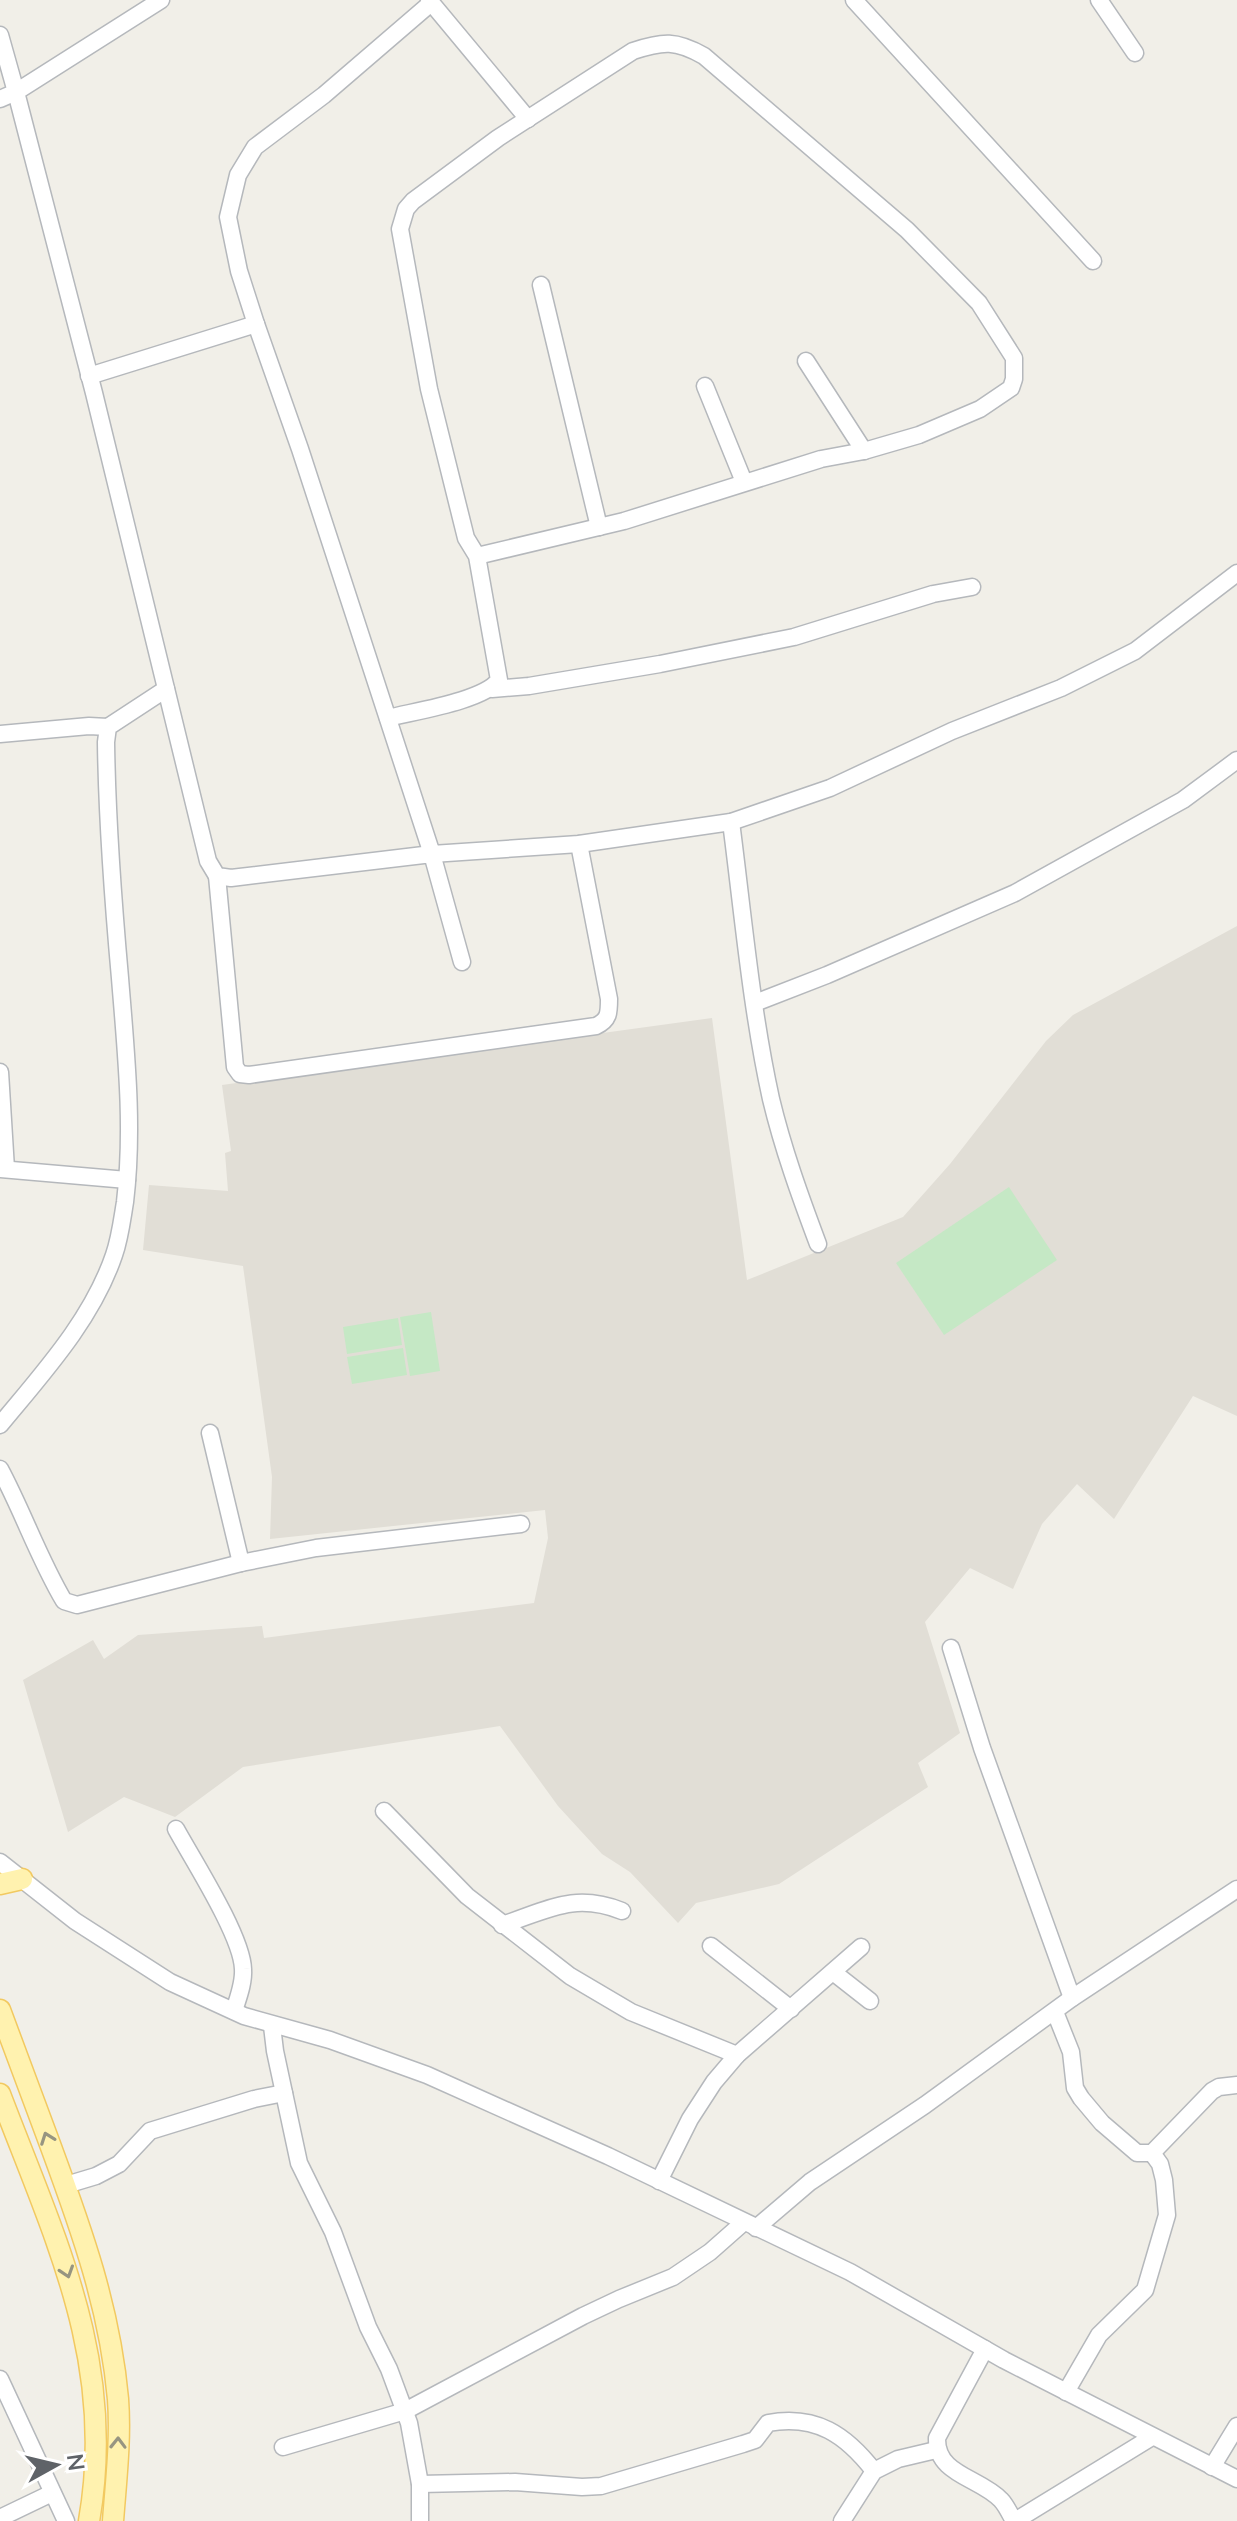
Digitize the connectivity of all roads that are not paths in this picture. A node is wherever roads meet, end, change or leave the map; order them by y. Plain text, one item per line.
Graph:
1 (161, 0) edge
2 (854, 0) edge
3 (1099, 0) edge
4 (430, 2) edge
5 (0, 35) edge
6 (1135, 53) dead end
7 (16, 92) junction
8 (0, 99) edge
9 (528, 119) junction
10 (1093, 261) dead end
11 (541, 285) dead end
12 (256, 324) junction
13 (806, 361) dead end
14 (89, 376) junction
15 (705, 386) dead end
16 (864, 451) junction
17 (744, 482) junction
18 (599, 527) junction
19 (477, 556) junction
20 (1237, 573) edge
21 (972, 587) dead end
22 (166, 689) junction
23 (492, 689) junction
24 (388, 718) junction
25 (108, 727) junction
26 (0, 734) edge
27 (1237, 760) edge
28 (731, 822) junction
29 (579, 844) junction
30 (432, 854) junction
31 (217, 876) junction
32 (462, 962) dead end
33 (755, 1003) junction
34 (0, 1072) edge
35 (3, 1169) edge
36 (127, 1180) junction
37 (818, 1244) dead end
38 (0, 1425) edge
39 (210, 1433) dead end
40 (0, 1469) edge
41 (521, 1524) dead end
42 (241, 1563) junction
43 (951, 1648) dead end
44 (384, 1811) dead end
45 (176, 1829) dead end
46 (0, 1867) edge
47 (22, 1879) joint
48 (1237, 1889) edge
49 (622, 1911) dead end
50 (502, 1925) junction
51 (711, 1946) dead end
52 (861, 1947) dead end
53 (833, 1972) junction
54 (1072, 1998) junction
55 (870, 2001) dead end
56 (791, 2009) junction
57 (0, 2010) edge
58 (234, 2011) junction
59 (1055, 2012) junction
60 (272, 2026) junction
61 (737, 2055) junction
62 (1237, 2085) edge
63 (284, 2093) junction
64 (0, 2094) edge
65 (1152, 2153) junction
66 (659, 2181) junction
67 (66, 2185) junction
68 (750, 2225) junction
69 (81, 2228) junction
70 (54, 2237) junction
71 (985, 2349) junction
72 (0, 2379) edge
73 (1066, 2392) junction
74 (405, 2411) junction
75 (1237, 2426) edge
76 (1152, 2437) junction
77 (283, 2447) dead end
78 (936, 2450) junction
79 (1212, 2467) junction
80 (874, 2471) junction
81 (1237, 2479) edge
82 (420, 2484) junction
83 (52, 2493) junction
84 (0, 2518) edge
85 (66, 2521) edge
86 (89, 2521) edge
87 (113, 2521) edge
88 (420, 2521) edge
89 (842, 2521) edge
90 (1015, 2521) edge

1 - 7 street
2 - 10 street
3 - 6 street
4 - 9 street
4 - 12 street
5 - 7 street
7 - 8 street
7 - 14 street
9 - 16 street
9 - 19 street
11 - 18 street
12 - 14 street
12 - 24 street
13 - 16 street
14 - 22 street
15 - 17 street
16 - 17 street
17 - 18 street
18 - 19 street
19 - 23 street
20 - 28 street
21 - 23 street
22 - 25 street
22 - 31 street
23 - 24 street
24 - 30 street
25 - 26 street
25 - 36 street
27 - 33 street
28 - 29 street
28 - 33 street
29 - 30 street
29 - 31 street
30 - 31 street
30 - 32 street
33 - 37 street
34 - 35 street
35 - 36 street
36 - 38 street
39 - 42 street
40 - 42 street
41 - 42 street
43 - 54 street
44 - 50 street
45 - 58 street
46 - 47 main road
47 - 58 street
48 - 54 street
49 - 50 street
50 - 61 street
51 - 56 street
52 - 53 street
53 - 55 street
53 - 56 street
54 - 59 street
56 - 61 street
67 -> 57 main road
58 - 60 street
59 - 65 street
59 - 68 street
60 - 63 street
60 - 66 street
61 - 66 street
62 - 65 street
63 - 67 street
63 - 74 street
64 - 70 main road
65 - 73 street
66 - 68 street
67 - 69 main road
68 - 71 street
68 - 74 street
69 - 70 main road
87 -> 69 main road
70 -> 86 main road
71 - 73 street
71 - 78 street
72 - 83 street
73 - 76 street
74 - 77 street
74 - 82 street
75 - 79 street
76 - 79 street
76 - 90 street
78 - 80 street
78 - 90 street
79 - 81 street
80 - 82 street
80 - 89 street
82 - 88 street
83 - 84 street
83 - 85 street

